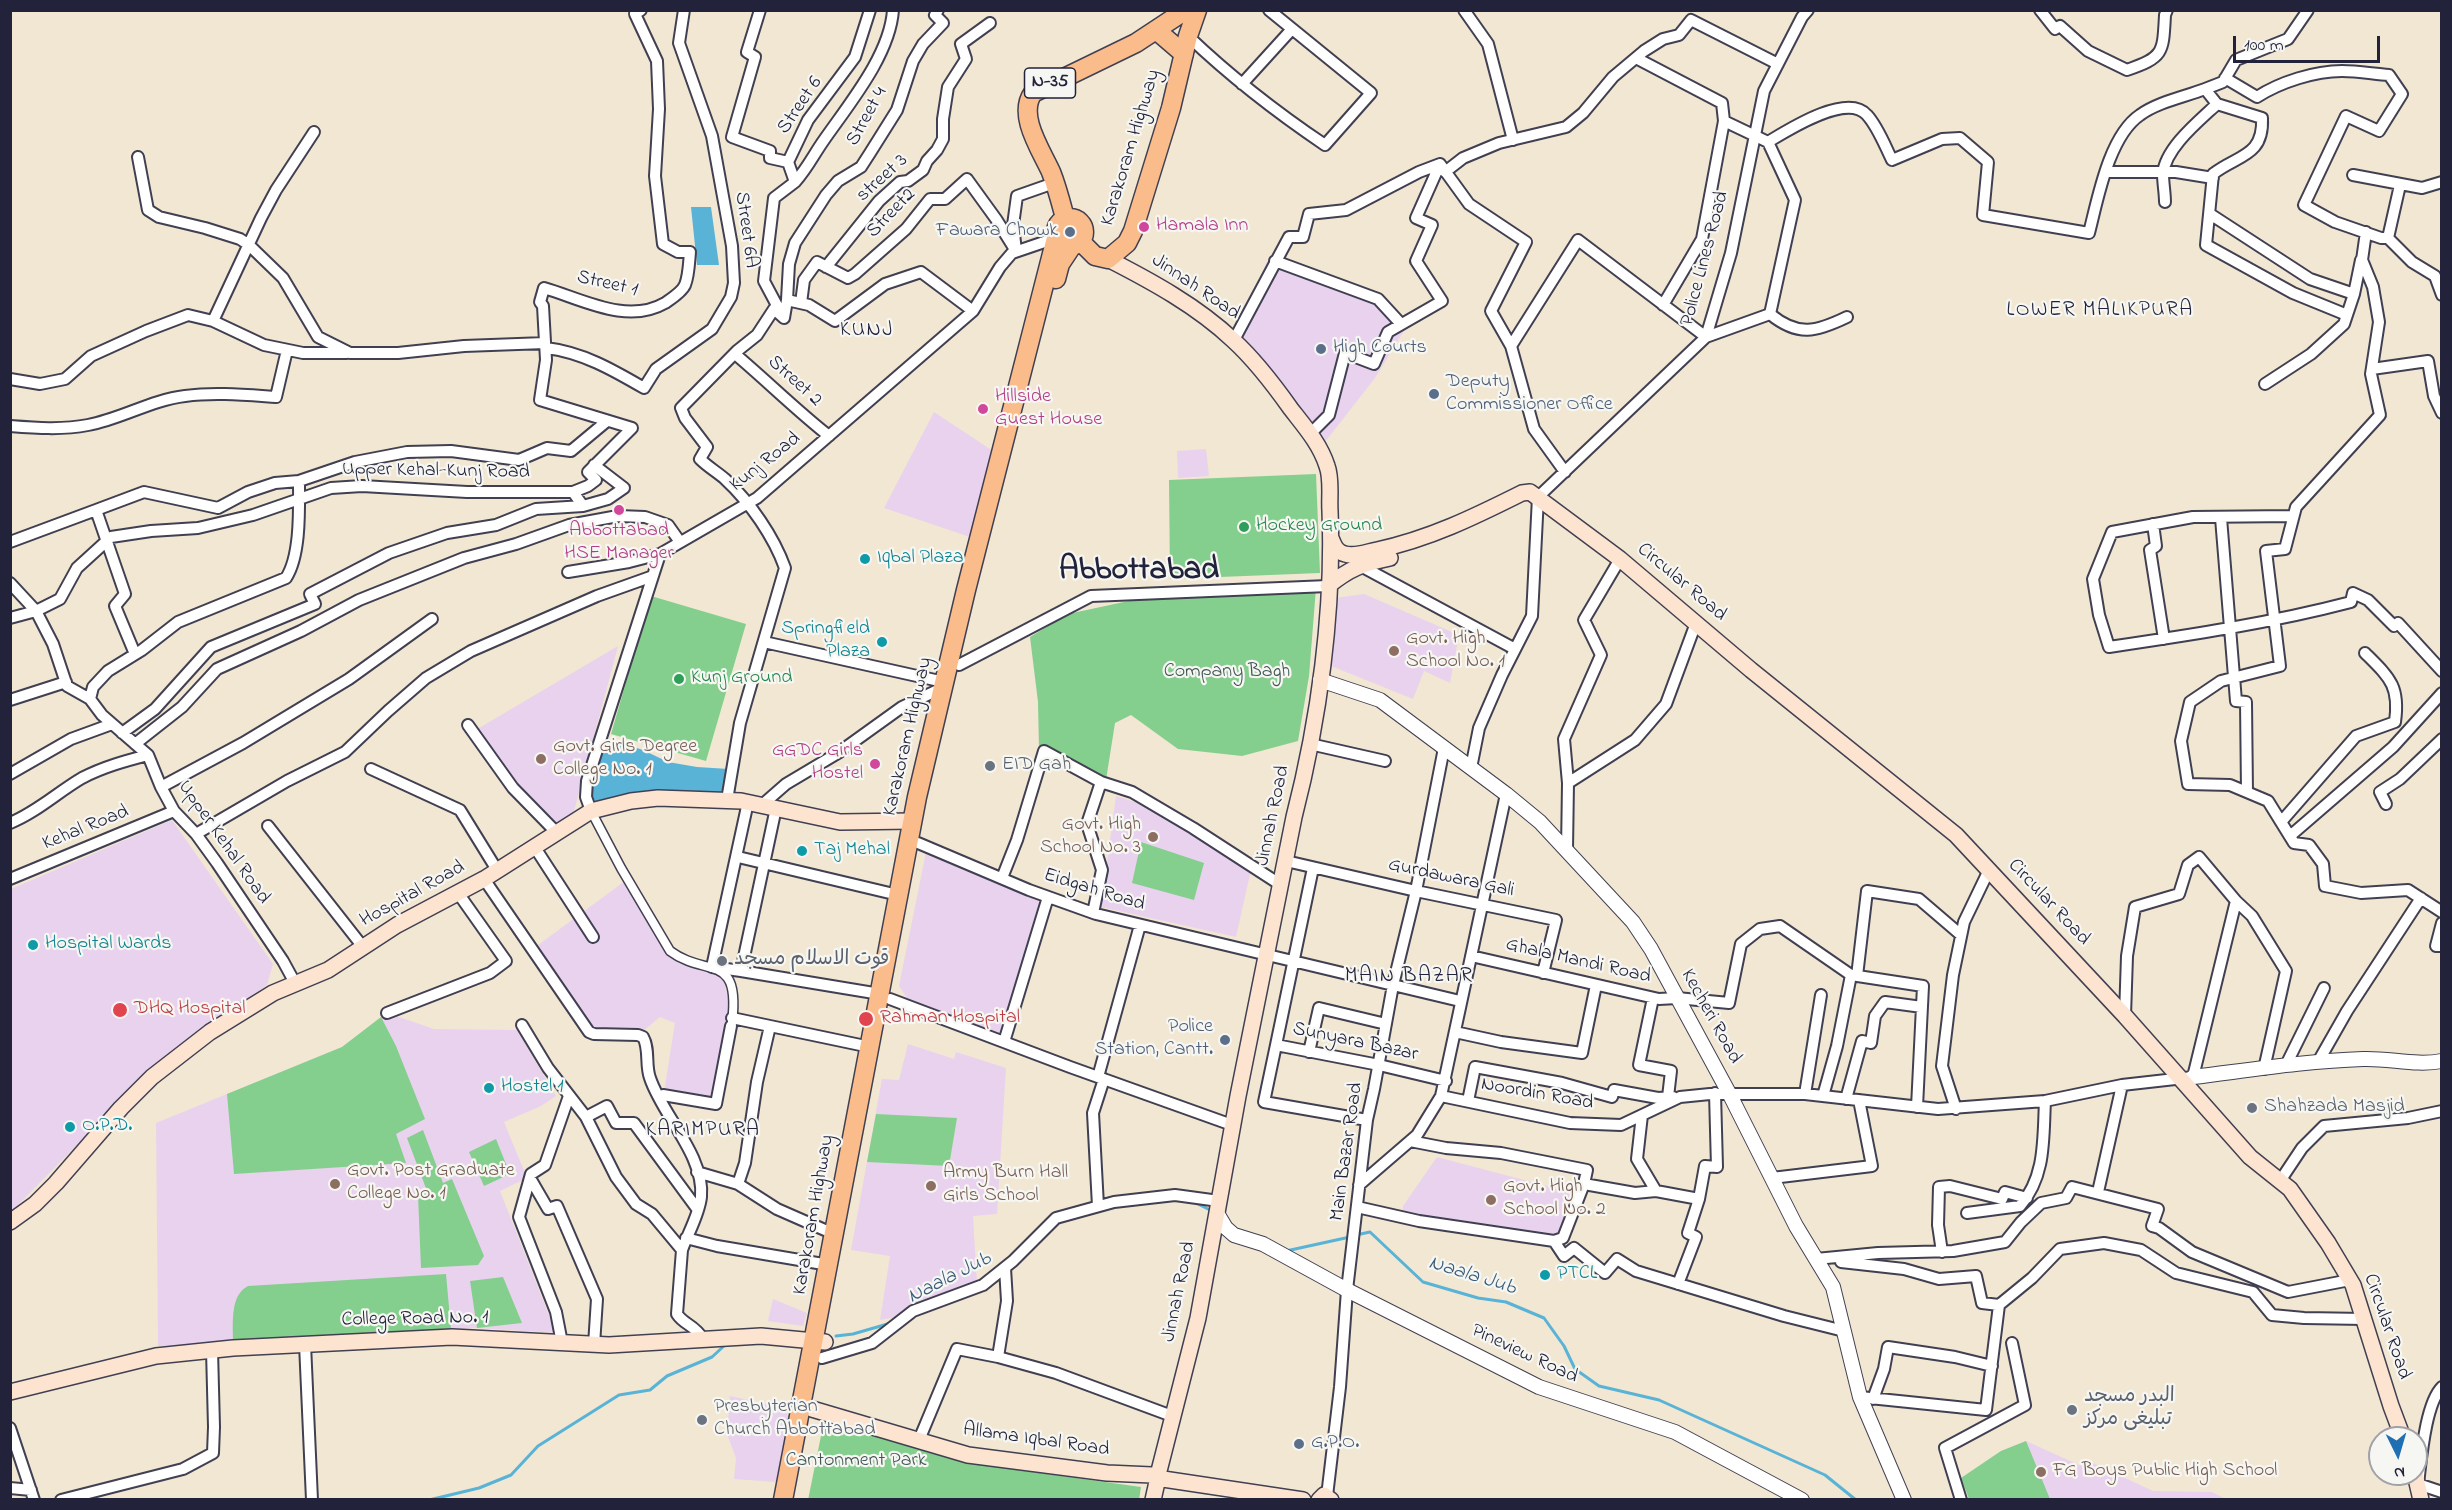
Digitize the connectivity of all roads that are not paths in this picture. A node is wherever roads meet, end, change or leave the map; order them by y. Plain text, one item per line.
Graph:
1 (640, 10) edge
2 (684, 10) edge
3 (760, 10) edge
4 (870, 10) edge
5 (893, 10) edge
6 (938, 10) edge
7 (1186, 10) edge
8 (1197, 10) edge
9 (1269, 10) edge
10 (1464, 10) edge
11 (1791, 10) edge
12 (2040, 10) edge
13 (2167, 10) edge
14 (2308, 10) edge
15 (1805, 14) edge
16 (990, 23) dead end
17 (1292, 29) junction
18 (1156, 30) junction
19 (1188, 36) junction
20 (1184, 54) junction
21 (1636, 58) junction
22 (1778, 64) junction
23 (2225, 78) junction
24 (1242, 84) junction
25 (2205, 89) junction
26 (2217, 104) junction
27 (1724, 121) junction
28 (314, 132) dead end
29 (1755, 138) junction
30 (1513, 140) junction
31 (1768, 142) junction
32 (138, 156) dead end
33 (788, 162) junction
34 (1443, 168) junction
35 (2106, 172) junction
36 (2163, 172) junction
37 (2353, 175) dead end
38 (2213, 178) junction
39 (795, 182) junction
40 (2442, 182) edge
41 (1054, 183) junction
42 (2400, 185) junction
43 (2165, 202) dead end
44 (2210, 214) junction
45 (1065, 218) junction
46 (2366, 232) junction
47 (2388, 238) junction
48 (1070, 242) junction
49 (249, 245) junction
50 (1016, 251) junction
51 (1107, 259) junction
52 (2362, 260) junction
53 (1275, 261) junction
54 (826, 267) junction
55 (2354, 294) junction
56 (2442, 295) edge
57 (787, 300) junction
58 (801, 303) junction
59 (1664, 305) junction
60 (973, 311) junction
61 (1770, 314) junction
62 (2347, 315) junction
63 (1847, 317) dead end
64 (784, 318) junction
65 (213, 321) junction
66 (1401, 324) junction
67 (1706, 337) junction
68 (1234, 340) junction
69 (546, 346) junction
70 (1511, 346) junction
71 (287, 350) junction
72 (350, 353) junction
73 (735, 354) junction
74 (2372, 369) junction
75 (10, 379) edge
76 (2265, 384) dead end
77 (2442, 413) edge
78 (607, 421) junction
79 (10, 426) edge
80 (1310, 434) junction
81 (829, 436) junction
82 (594, 465) junction
83 (1565, 472) junction
84 (299, 481) junction
85 (573, 492) junction
86 (1539, 497) junction
87 (299, 498) junction
88 (747, 504) junction
89 (583, 506) junction
90 (96, 510) junction
91 (2293, 516) junction
92 (2221, 518) junction
93 (2153, 524) junction
94 (1331, 538) junction
95 (107, 540) junction
96 (10, 542) edge
97 (680, 542) junction
98 (660, 554) junction
99 (1330, 554) junction
100 (1620, 559) junction
101 (1358, 560) junction
102 (568, 572) dead end
103 (653, 576) junction
104 (10, 583) edge
105 (1328, 586) junction
106 (36, 611) junction
107 (10, 618) edge
108 (432, 619) dead end
109 (2274, 619) junction
110 (1696, 623) junction
111 (2229, 629) junction
112 (2164, 639) junction
113 (764, 642) junction
114 (1515, 649) junction
115 (2366, 653) dead end
116 (135, 654) junction
117 (959, 665) junction
118 (2442, 670) edge
119 (2234, 678) junction
120 (1320, 680) junction
121 (66, 682) junction
122 (943, 685) junction
123 (2442, 693) edge
124 (90, 699) junction
125 (10, 700) edge
126 (112, 724) junction
127 (468, 725) dead end
128 (123, 733) junction
129 (2442, 739) edge
130 (135, 744) junction
131 (1310, 744) junction
132 (1444, 748) junction
133 (148, 755) junction
134 (1385, 761) dead end
135 (1471, 768) junction
136 (371, 769) dead end
137 (10, 774) edge
138 (1101, 782) junction
139 (1568, 783) junction
140 (161, 787) junction
141 (2247, 792) junction
142 (1506, 794) junction
143 (728, 800) junction
144 (2386, 804) dead end
145 (762, 805) junction
146 (591, 811) junction
147 (174, 812) junction
148 (913, 821) junction
149 (2281, 822) junction
150 (10, 823) edge
151 (268, 826) dead end
152 (556, 832) junction
153 (195, 834) junction
154 (2290, 836) junction
155 (918, 843) junction
156 (534, 846) junction
157 (1567, 850) junction
158 (738, 857) junction
159 (1286, 861) junction
160 (763, 863) junction
161 (1313, 868) junction
162 (1989, 870) junction
163 (491, 874) junction
164 (10, 879) edge
165 (1002, 879) junction
166 (1281, 885) junction
167 (1416, 891) junction
168 (458, 893) junction
169 (898, 895) junction
170 (1048, 897) junction
171 (2421, 898) junction
172 (2236, 901) junction
173 (1482, 904) junction
174 (2442, 912) edge
175 (1093, 913) junction
176 (2442, 923) edge
177 (1140, 925) junction
178 (1961, 935) junction
179 (593, 938) dead end
180 (2442, 946) edge
181 (363, 947) junction
182 (1266, 955) junction
183 (1471, 956) junction
184 (1293, 961) junction
185 (712, 967) junction
186 (741, 971) junction
187 (1543, 973) junction
188 (1854, 976) junction
189 (295, 983) junction
190 (1393, 985) junction
191 (1596, 985) junction
192 (2324, 988) dead end
193 (1821, 995) dead end
194 (885, 997) junction
195 (1653, 998) junction
196 (1677, 998) junction
197 (1460, 1001) junction
198 (1922, 1007) junction
199 (387, 1012) dead end
200 (2125, 1016) junction
201 (732, 1022) junction
202 (1386, 1024) junction
203 (522, 1025) dead end
204 (770, 1026) junction
205 (1455, 1032) junction
206 (1004, 1042) junction
207 (1276, 1045) junction
208 (870, 1047) junction
209 (1309, 1052) junction
210 (2442, 1061) edge
211 (2318, 1062) junction
212 (1379, 1065) junction
213 (2286, 1065) junction
214 (2264, 1069) junction
215 (1101, 1078) junction
216 (2187, 1078) junction
217 (1446, 1081) junction
218 (2122, 1085) junction
219 (1722, 1093) junction
220 (1805, 1094) junction
221 (569, 1096) junction
222 (1441, 1096) junction
223 (1823, 1096) junction
224 (659, 1097) junction
225 (1668, 1097) junction
226 (1680, 1097) junction
227 (1846, 1099) junction
228 (1859, 1100) junction
229 (1468, 1101) junction
230 (2045, 1101) junction
231 (1917, 1107) junction
232 (1956, 1109) junction
233 (2442, 1111) edge
234 (1642, 1115) junction
235 (586, 1117) junction
236 (1367, 1120) junction
237 (1232, 1125) junction
238 (1410, 1142) junction
239 (697, 1172) junction
240 (530, 1178) junction
241 (1772, 1178) junction
242 (2280, 1181) junction
243 (738, 1184) junction
244 (1584, 1184) junction
245 (1359, 1185) junction
246 (1656, 1191) junction
247 (2098, 1192) junction
248 (2027, 1198) junction
249 (1699, 1200) junction
250 (1098, 1206) junction
251 (1218, 1207) junction
252 (1357, 1207) junction
253 (698, 1210) junction
254 (1967, 1213) dead end
255 (11, 1222) edge
256 (834, 1234) junction
257 (1234, 1235) junction
258 (686, 1238) junction
259 (1554, 1241) junction
260 (1212, 1244) junction
261 (682, 1250) junction
262 (1942, 1252) junction
263 (1816, 1259) junction
264 (829, 1265) junction
265 (1005, 1268) junction
266 (2350, 1280) junction
267 (1678, 1284) junction
268 (1347, 1290) junction
269 (1999, 1305) junction
270 (2365, 1319) junction
271 (1844, 1331) junction
272 (703, 1339) junction
273 (562, 1343) junction
274 (2012, 1343) dead end
275 (305, 1344) junction
276 (594, 1345) junction
277 (821, 1347) junction
278 (212, 1350) junction
279 (998, 1357) junction
280 (1992, 1366) junction
281 (2442, 1388) edge
282 (10, 1392) edge
283 (1866, 1398) junction
284 (812, 1409) junction
285 (1172, 1416) junction
286 (2398, 1426) edge
287 (2426, 1426) edge
288 (10, 1428) edge
289 (919, 1440) junction
290 (1158, 1477) junction
291 (2428, 1485) edge
292 (10, 1488) edge
293 (2442, 1492) edge
294 (32, 1495) edge
295 (1326, 1498) edge
296 (61, 1500) edge
297 (312, 1500) edge
298 (783, 1500) edge
299 (794, 1500) edge
300 (1154, 1500) edge
301 (1303, 1500) edge
302 (1802, 1500) edge
303 (1904, 1500) edge
304 (1961, 1500) edge

1 - 69 street, Street 1
2 - 69 street, Street 6A
3 - 33 street, Street 6
4 - 33 street, Street 6
5 - 39 street
6 - 57 street, Street 4
7 - 18 highway, Karakoram Highway / N-35
8 - 19 highway, Karakoram Highway
9 - 17 street
10 - 30 street
11 - 15 street
12 - 13 street
14 - 23 street
15 - 22 street, Police Lines Road
16 - 54 street, street 3
17 - 24 street
17 - 24 street
18 - 20 highway
18 - 41 highway, Karakoram Highway / N-35
19 - 20 highway, Karakoram Highway
19 - 24 street
20 - 51 highway, Karakoram Highway
21 - 22 street
21 - 27 street
21 - 30 street
22 - 29 street, Police Lines Road
23 - 25 street
23 - 46 street
25 - 26 street
25 - 35 street
26 - 36 street
26 - 38 street
27 - 29 street
27 - 59 street
28 - 49 street
29 - 31 street
29 - 67 street, Police Lines Road
30 - 34 street
31 - 35 street
31 - 61 street
32 - 49 street
33 - 39 street
34 - 53 street
34 - 66 street
34 - 70 street
35 - 36 street
36 - 38 street
36 - 43 street
37 - 42 street
38 - 44 street
39 - 64 street
40 - 42 street
41 - 45 highway, Karakoram Highway / N-35
41 - 50 street
42 - 47 street
44 - 55 street
44 - 62 street
45 - 48 highway, Karakoram Highway
45 - 48 highway, Karakoram Highway
46 - 47 street
46 - 52 street
47 - 56 street
48 - 50 street
48 - 51 highway, Karakoram Highway
48 - 117 highway, Karakoram Highway
48 - 122 highway, Karakoram Highway
49 - 65 street
49 - 72 street
50 - 54 street, Street2
50 - 60 street, Kunj Road
51 - 68 main road, Jinnah Road
52 - 55 street
52 - 74 street
53 - 66 street
53 - 68 street
54 - 58 street
55 - 62 street
57 - 58 street
57 - 64 street
58 - 60 street
59 - 67 street
59 - 70 street
60 - 81 street, Kunj Road
61 - 63 street
61 - 67 street
62 - 76 street
64 - 73 street, Street 2
65 - 71 street
65 - 75 street
66 - 80 street
67 - 83 street, Police Lines Road
68 - 80 main road, Jinnah Road
69 - 72 street
69 - 78 street, Street 1
70 - 83 street
71 - 72 street
71 - 79 street
73 - 81 street, Street 2
73 - 88 street, Street 2
74 - 77 street
74 - 91 street
78 - 82 street, Street 1
78 - 84 street
80 - 94 main road, Jinnah Road
81 - 88 street, Kunj Road
82 - 85 street
82 - 89 street
83 - 86 street, Police Lines Road
84 - 87 street
84 - 90 street
85 - 87 street, Upper Kehal-Kunj Road
85 - 89 street
86 - 100 main road, Circular Road
86 - 101 main road
86 - 114 street
87 - 95 street, Upper Kehal-Kunj Road
87 - 116 street
88 - 97 street, Kunj Road
88 - 113 street
89 - 128 street
90 - 95 street
90 - 96 street
91 - 92 street
91 - 109 street
92 - 93 street
92 - 111 street
93 - 112 street
93 - 112 street
94 - 99 main road, Jinnah Road
94 - 101 main road
95 - 106 street
95 - 116 street
97 - 98 street, Kunj Road
97 - 130 street
98 - 102 street, Kunj Road
98 - 103 street
99 - 101 main road
99 - 105 main road, Jinnah Road
100 - 110 main road, Circular Road
100 - 139 street
101 - 105 main road
101 - 114 street
103 - 146 street
103 - 153 street
104 - 106 street
105 - 117 street
105 - 120 main road, Jinnah Road
106 - 107 street
106 - 121 street
108 - 140 street
109 - 111 street
109 - 118 street
109 - 119 street
110 - 139 street
110 - 162 main road, Circular Road
111 - 112 street
111 - 119 street
113 - 122 street
113 - 143 street
114 - 135 street
115 - 149 street
116 - 124 street
117 - 155 highway, Karakoram Highway
119 - 141 street
119 - 141 street
120 - 131 main road, Jinnah Road
120 - 132 street, Kecheri Road
121 - 124 street, Upper Kehal Road
121 - 125 street
122 - 145 street
122 - 148 highway, Karakoram Highway
123 - 154 street
124 - 126 street, Upper Kehal Road
126 - 128 street, Upper Kehal Road
126 - 137 street
127 - 152 street
128 - 130 street, Upper Kehal Road
129 - 144 street
130 - 133 street, Upper Kehal Road
131 - 134 street
131 - 159 main road, Jinnah Road
132 - 135 street, Kecheri Road
132 - 167 street, Main Bazar Road
133 - 140 street, Upper Kehal Road
133 - 150 street
135 - 142 street, Kecheri Road
136 - 163 street
138 - 165 street
138 - 166 street
138 - 175 street
139 - 157 street
140 - 147 street, Upper Kehal Road
141 - 149 street
142 - 157 street, Kecheri Road
142 - 173 street
143 - 145 main road, Hospital Road
143 - 146 main road, Hospital Road
145 - 148 main road, Hospital Road
145 - 158 street
145 - 160 street
146 - 152 main road, Hospital Road
146 - 185 street
147 - 153 street, Upper Kehal Road
147 - 164 street, Kehal Road
148 - 169 highway, Karakoram Highway
149 - 154 street
151 - 181 street
152 - 156 main road, Hospital Road
153 - 189 street, Upper Kehal Road
154 - 171 street
155 - 165 street, Eidgah Road
155 - 194 highway, Karakoram Highway
156 - 163 main road, Hospital Road
156 - 179 street
157 - 196 street, Kecheri Road
158 - 160 street
158 - 185 street
159 - 161 street, Gurdawara Gali
159 - 166 main road, Jinnah Road
160 - 169 street
160 - 186 street
161 - 167 street, Gurdawara Gali
161 - 184 street
162 - 178 street
162 - 200 main road, Circular Road
163 - 168 main road, Hospital Road
163 - 224 street
165 - 170 street, Eidgah Road
166 - 182 main road, Jinnah Road
167 - 173 street, Gurdawara Gali
167 - 190 street, Main Bazar Road
168 - 181 main road, Hospital Road
168 - 199 street
169 - 194 highway, Karakoram Highway
170 - 175 street, Eidgah Road
170 - 206 street
171 - 174 street
171 - 211 street
172 - 200 street
172 - 214 street
172 - 216 street
173 - 183 street
173 - 187 street, Gurdawara Gali
175 - 177 street, Eidgah Road
176 - 180 street
177 - 182 street, Eidgah Road
177 - 215 street
178 - 188 street
178 - 232 street
181 - 189 main road, Hospital Road
182 - 184 street
182 - 237 main road, Jinnah Road
183 - 187 street, Ghala Mandi Road
183 - 197 street
184 - 190 street
184 - 207 street
185 - 186 street
185 - 201 street
186 - 194 street
187 - 191 street, Ghala Mandi Road
188 - 196 street, Ghala Mandi Road
188 - 198 street
188 - 223 street
189 - 255 main road, Hospital Road
190 - 197 street
190 - 202 street, Main Bazar Road
191 - 195 street, Ghala Mandi Road
191 - 205 street
192 - 213 street
193 - 220 street
194 - 206 street
194 - 208 highway, Karakoram Highway
194 - 277 highway, Karakoram Highway
195 - 196 street, Ghala Mandi Road
195 - 225 street
196 - 219 street, Kecheri Road
197 - 205 street
198 - 227 street
198 - 231 street
200 - 216 main road, Circular Road
201 - 204 street
201 - 224 street
202 - 209 street
202 - 212 street, Main Bazar Road
203 - 221 street
204 - 208 street
204 - 243 street
205 - 217 street
206 - 215 street
207 - 209 street, Sunyara Bazar
207 - 236 street, Sunyara Bazar
208 - 256 highway, Karakoram Highway
209 - 212 street, Sunyara Bazar
210 - 211 street
211 - 213 street
212 - 217 street, Sunyara Bazar
212 - 236 street, Main Bazar Road
213 - 214 street
214 - 216 street
215 - 237 street
215 - 250 street
216 - 218 street, Noordin Road
216 - 242 main road, Circular Road
217 - 222 street
218 - 230 street, Noordin Road
218 - 247 street
219 - 220 street, Noordin Road
219 - 226 street, Noordin Road
219 - 241 street, Kecheri Road
219 - 249 street
220 - 223 street, Noordin Road
221 - 235 street
221 - 240 street
222 - 229 street, Noordin Road
222 - 238 street
223 - 227 street, Noordin Road
224 - 239 street
225 - 226 street
225 - 229 street
226 - 234 street, Noordin Road
227 - 228 street, Noordin Road
228 - 231 street, Noordin Road
228 - 241 street
229 - 234 street, Noordin Road
230 - 232 street, Noordin Road
230 - 248 street
231 - 232 street, Noordin Road
233 - 242 street
234 - 246 street
235 - 253 street
235 - 261 street
236 - 245 street, Main Bazar Road
237 - 251 main road, Jinnah Road
238 - 244 street
238 - 245 street
239 - 243 street
239 - 253 street
240 - 273 street
240 - 276 street
241 - 263 street, Kecheri Road
242 - 266 main road, Circular Road
243 - 256 street
244 - 246 street
244 - 259 street
245 - 252 street, Main Bazar Road
246 - 249 street
247 - 262 street
247 - 266 street
248 - 254 street
248 - 262 street
249 - 267 street
250 - 251 street
250 - 265 street
251 - 257 street
251 - 260 main road, Jinnah Road
252 - 259 street
252 - 268 street, Main Bazar Road
253 - 258 street
256 - 264 highway, Karakoram Highway
257 - 260 street
257 - 268 street, Pineview Road
258 - 261 street
258 - 264 street
259 - 267 street
260 - 285 main road, Jinnah Road
261 - 272 street
262 - 263 street
263 - 269 street
263 - 271 street, Kecheri Road
264 - 277 highway, Karakoram Highway
265 - 277 street
265 - 279 street
266 - 270 main road, Circular Road
267 - 271 street
268 - 295 street, Main Bazar Road
268 - 302 street, Pineview Road
269 - 270 street
269 - 280 street
270 - 286 main road, Circular Road
271 - 283 street, Kecheri Road
272 - 276 main road, College Road No. 1
272 - 277 main road, College Road No. 1
273 - 275 main road, College Road No. 1
273 - 276 main road, College Road No. 1
274 - 304 street
275 - 278 main road, College Road No. 1
275 - 297 street
277 - 284 highway, Karakoram Highway
277 - 298 highway, Karakoram Highway
278 - 282 main road, College Road No. 1
278 - 296 street
279 - 285 street
279 - 289 street
280 - 283 street
280 - 283 street
281 - 287 street
283 - 303 street, Kecheri Road
284 - 289 main road, Allama Iqbal Road
284 - 299 highway, Karakoram Highway
285 - 290 main road, Jinnah Road
288 - 294 street
289 - 290 main road, Allama Iqbal Road
290 - 300 main road, Jinnah Road
290 - 301 main road, Allama Iqbal Road
291 - 293 street
292 - 294 street

